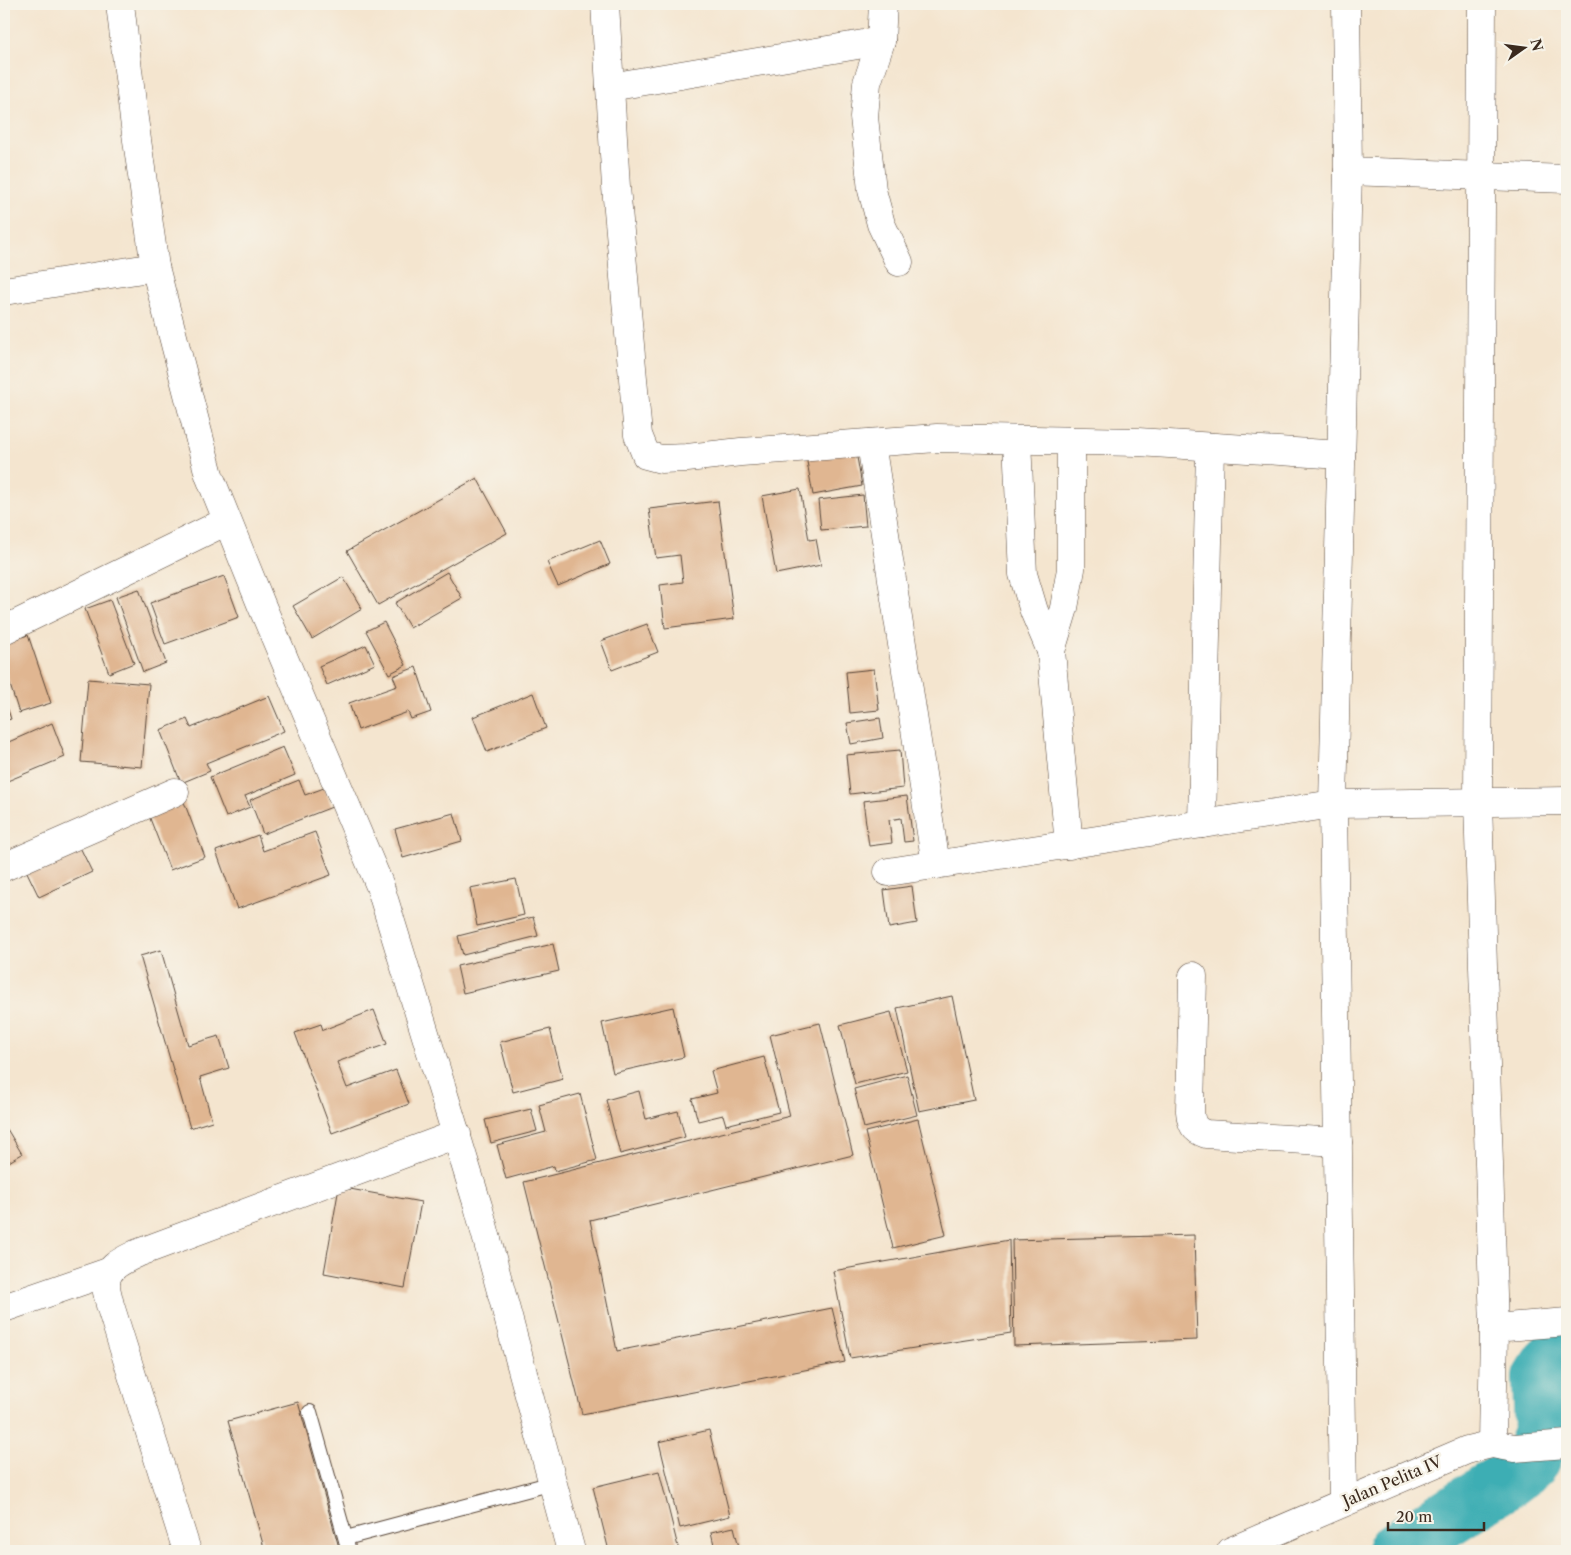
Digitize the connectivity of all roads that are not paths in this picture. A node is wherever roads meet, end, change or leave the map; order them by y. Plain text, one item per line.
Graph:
1 (120, 4) edge
2 (605, 4) edge
3 (883, 4) edge
4 (1346, 4) edge
5 (1482, 4) edge
6 (881, 41) junction
7 (610, 87) junction
8 (1348, 171) junction
9 (1482, 176) junction
10 (1567, 179) edge
11 (899, 262) dead end
12 (155, 267) junction
13 (4, 291) edge
14 (1016, 440) junction
15 (1071, 441) junction
16 (871, 443) junction
17 (1210, 447) junction
18 (1341, 455) junction
19 (227, 521) junction
20 (4, 630) edge
21 (1051, 651) junction
22 (175, 792) dead end
23 (1567, 801) edge
24 (1478, 802) junction
25 (1333, 804) junction
26 (1202, 824) junction
27 (1069, 845) junction
28 (936, 865) junction
29 (4, 867) edge
30 (888, 872) dead end
31 (1193, 976) dead end
32 (457, 1134) junction
33 (1338, 1142) junction
34 (108, 1272) junction
35 (4, 1308) edge
36 (1567, 1322) edge
37 (4, 1324) edge
38 (1494, 1328) junction
39 (310, 1412) dead end
40 (1564, 1444) edge
41 (1503, 1446) junction
42 (553, 1483) junction
43 (1343, 1502) junction
44 (348, 1545) edge
45 (187, 1551) edge
46 (571, 1551) edge
47 (1231, 1551) edge

1 - 12 street
2 - 7 street
3 - 6 street
4 - 8 street
5 - 9 street
6 - 7 street
6 - 11 street
7 - 16 street
8 - 9 street
8 - 18 street
9 - 10 street
9 - 24 street
12 - 13 street
12 - 19 street
14 - 15 street
14 - 16 street
14 - 21 street
15 - 17 street
15 - 21 street
16 - 28 street
17 - 18 street
17 - 26 street
18 - 25 street
19 - 20 street
19 - 32 street
21 - 27 street
22 - 29 street
23 - 24 street
24 - 25 street
24 - 38 street
25 - 26 street
25 - 33 street
26 - 27 street
27 - 28 street
28 - 30 street
31 - 33 street
32 - 34 street
32 - 42 street
33 - 43 street
34 - 35 street
34 - 45 street
35 - 37 street
36 - 38 street
38 - 41 street
39 - 44 lane
40 - 41 street, Jalan Pelita IV
41 - 43 street, Jalan Pelita IV
42 - 44 lane
42 - 46 street
43 - 47 street, Jalan Pelita IV

